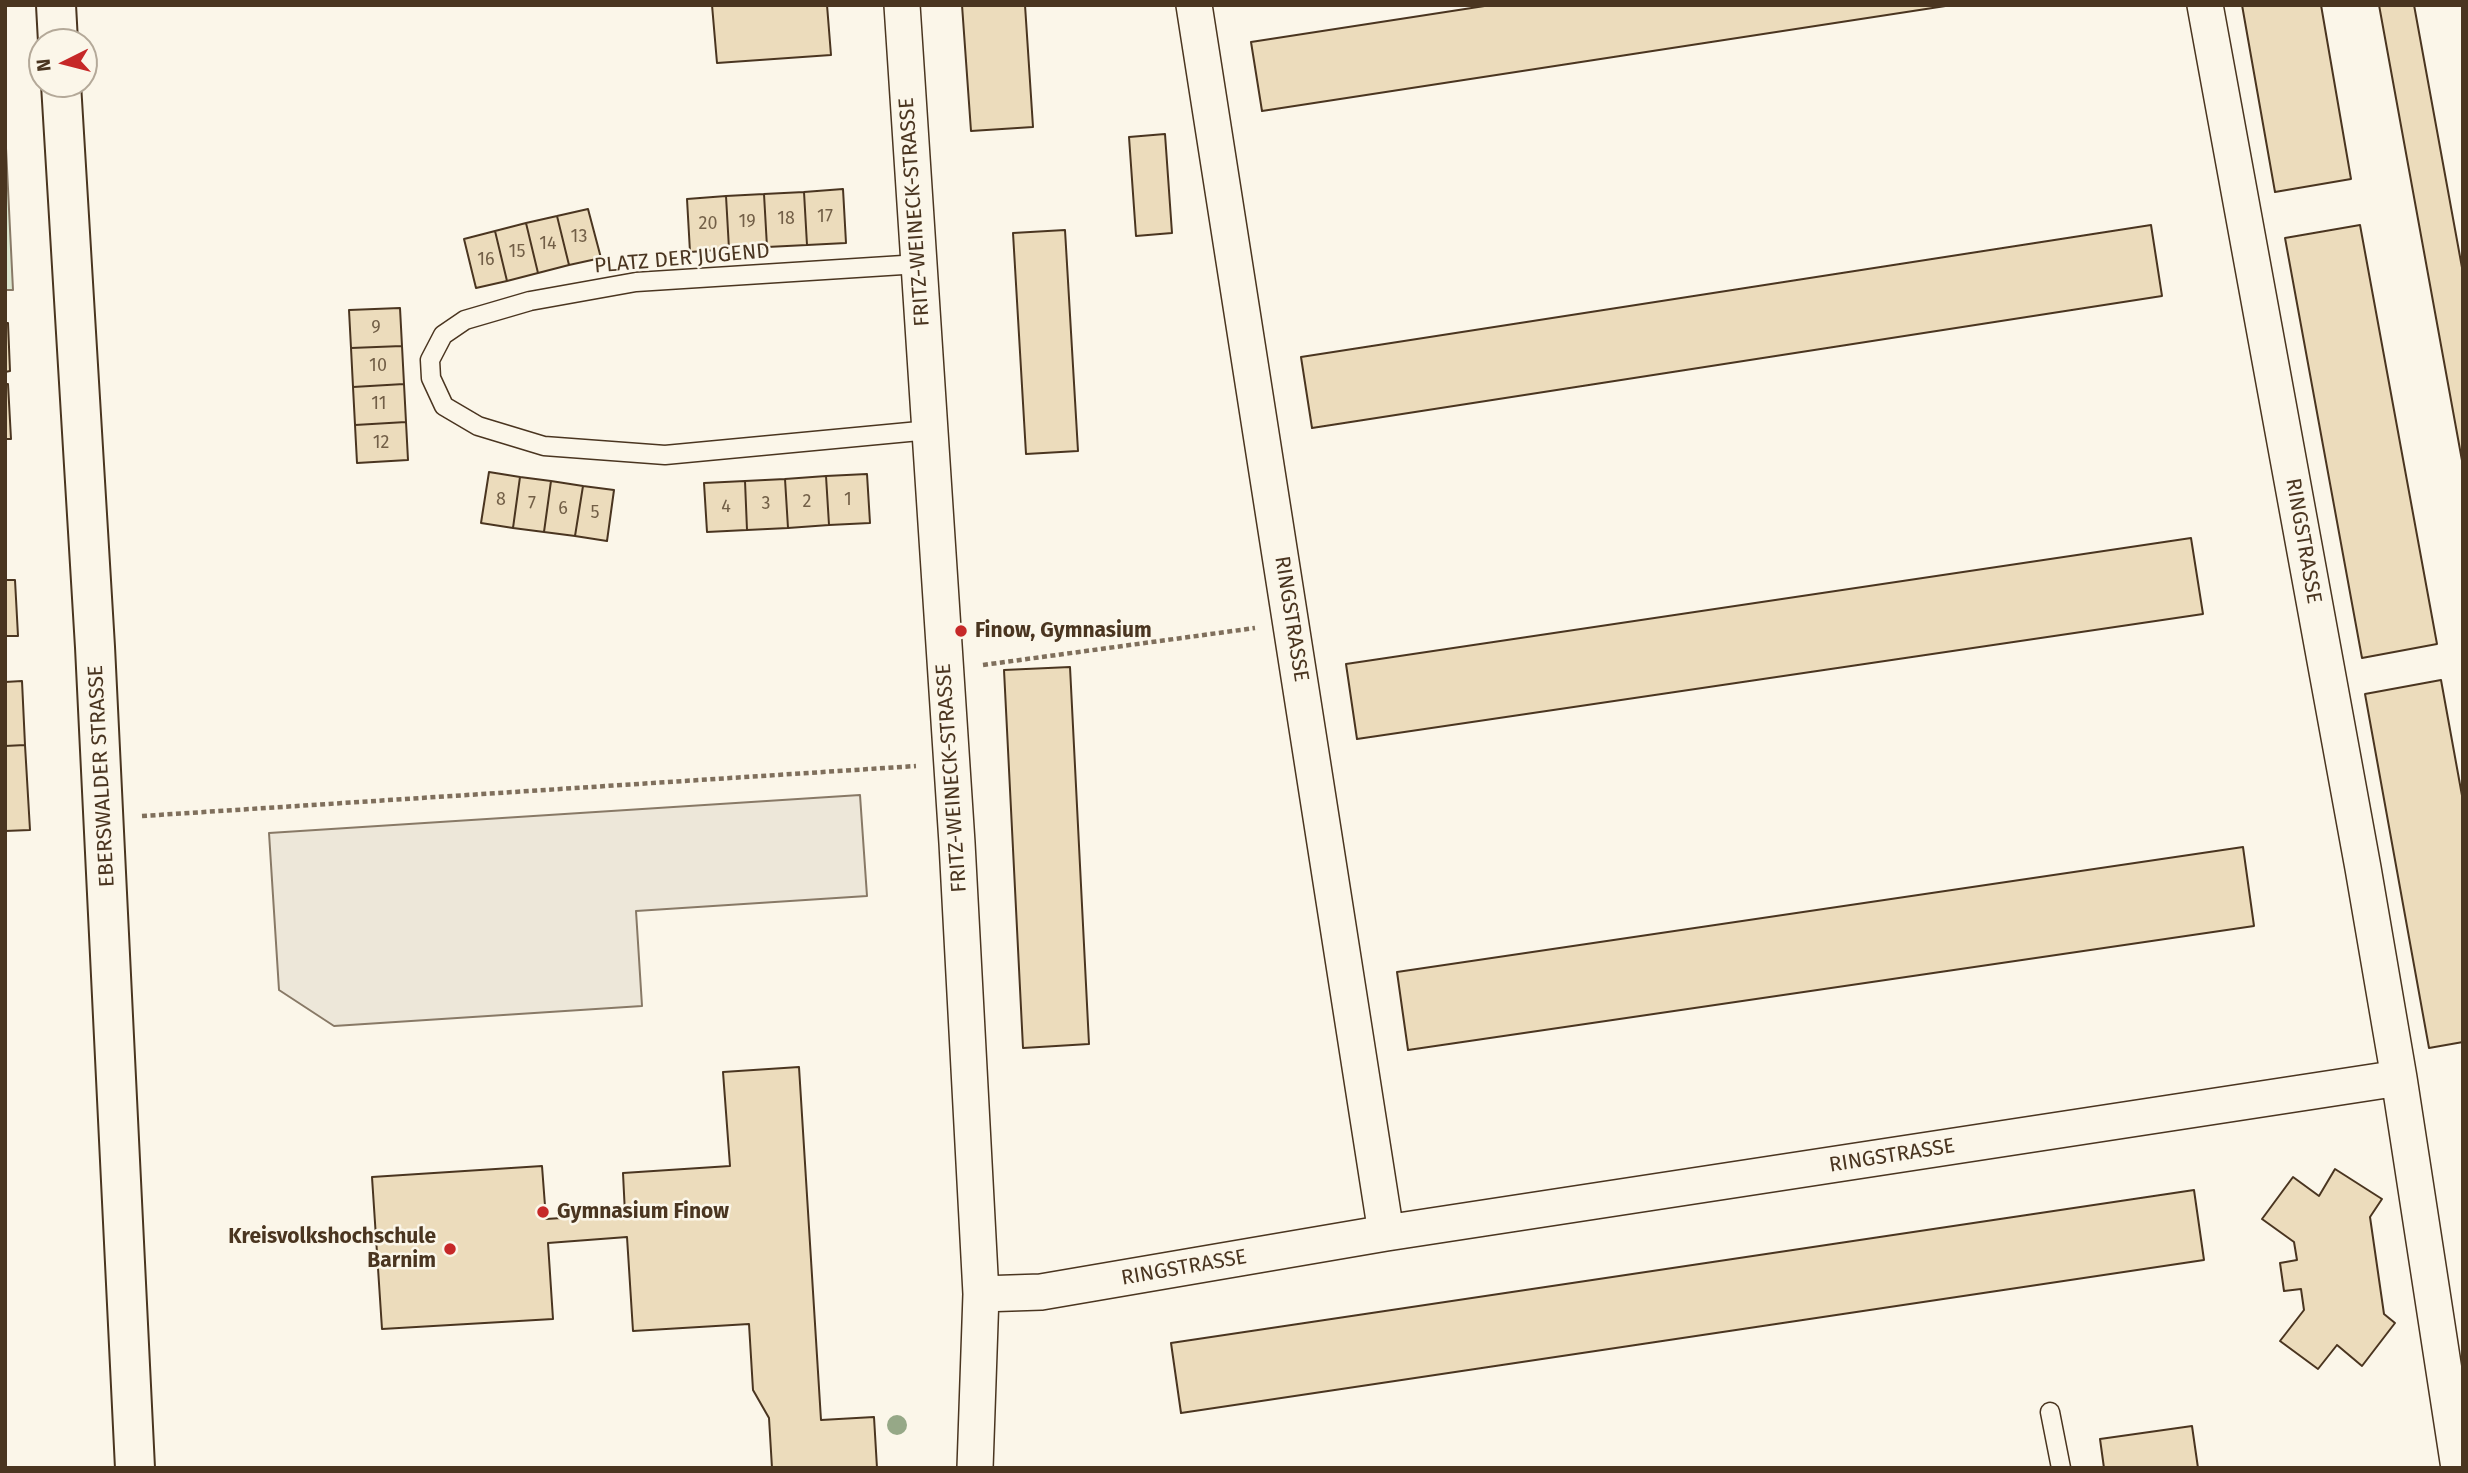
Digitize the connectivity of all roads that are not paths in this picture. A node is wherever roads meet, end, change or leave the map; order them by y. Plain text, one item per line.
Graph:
1 (56, 5) edge
2 (902, 5) edge
3 (1195, 5) edge
4 (2205, 5) edge
5 (57, 28) edge
6 (62, 98) edge
7 (919, 264) junction
8 (930, 430) junction
9 (2399, 1078) junction
10 (1386, 1233) junction
11 (981, 1294) junction
12 (2050, 1412) dead end
13 (135, 1468) edge
14 (975, 1468) edge
15 (2061, 1468) edge
16 (2459, 1468) edge

1 - 5 main road
2 - 7 street, FRITZ-WEINECK-STRASSE
3 - 10 street, RINGSTRASSE
4 - 9 street, RINGSTRASSE
6 - 13 main road, EBERSWALDER STRASSE
7 - 8 street, FRITZ-WEINECK-STRASSE
7 - 8 lane, PLATZ DER JUGEND
8 - 11 street, FRITZ-WEINECK-STRASSE
9 - 10 street, RINGSTRASSE
9 - 16 street, RINGSTRASSE
10 - 11 street, RINGSTRASSE
11 - 14 street, FRITZ-WEINECK-STRASSE
12 - 15 lane

